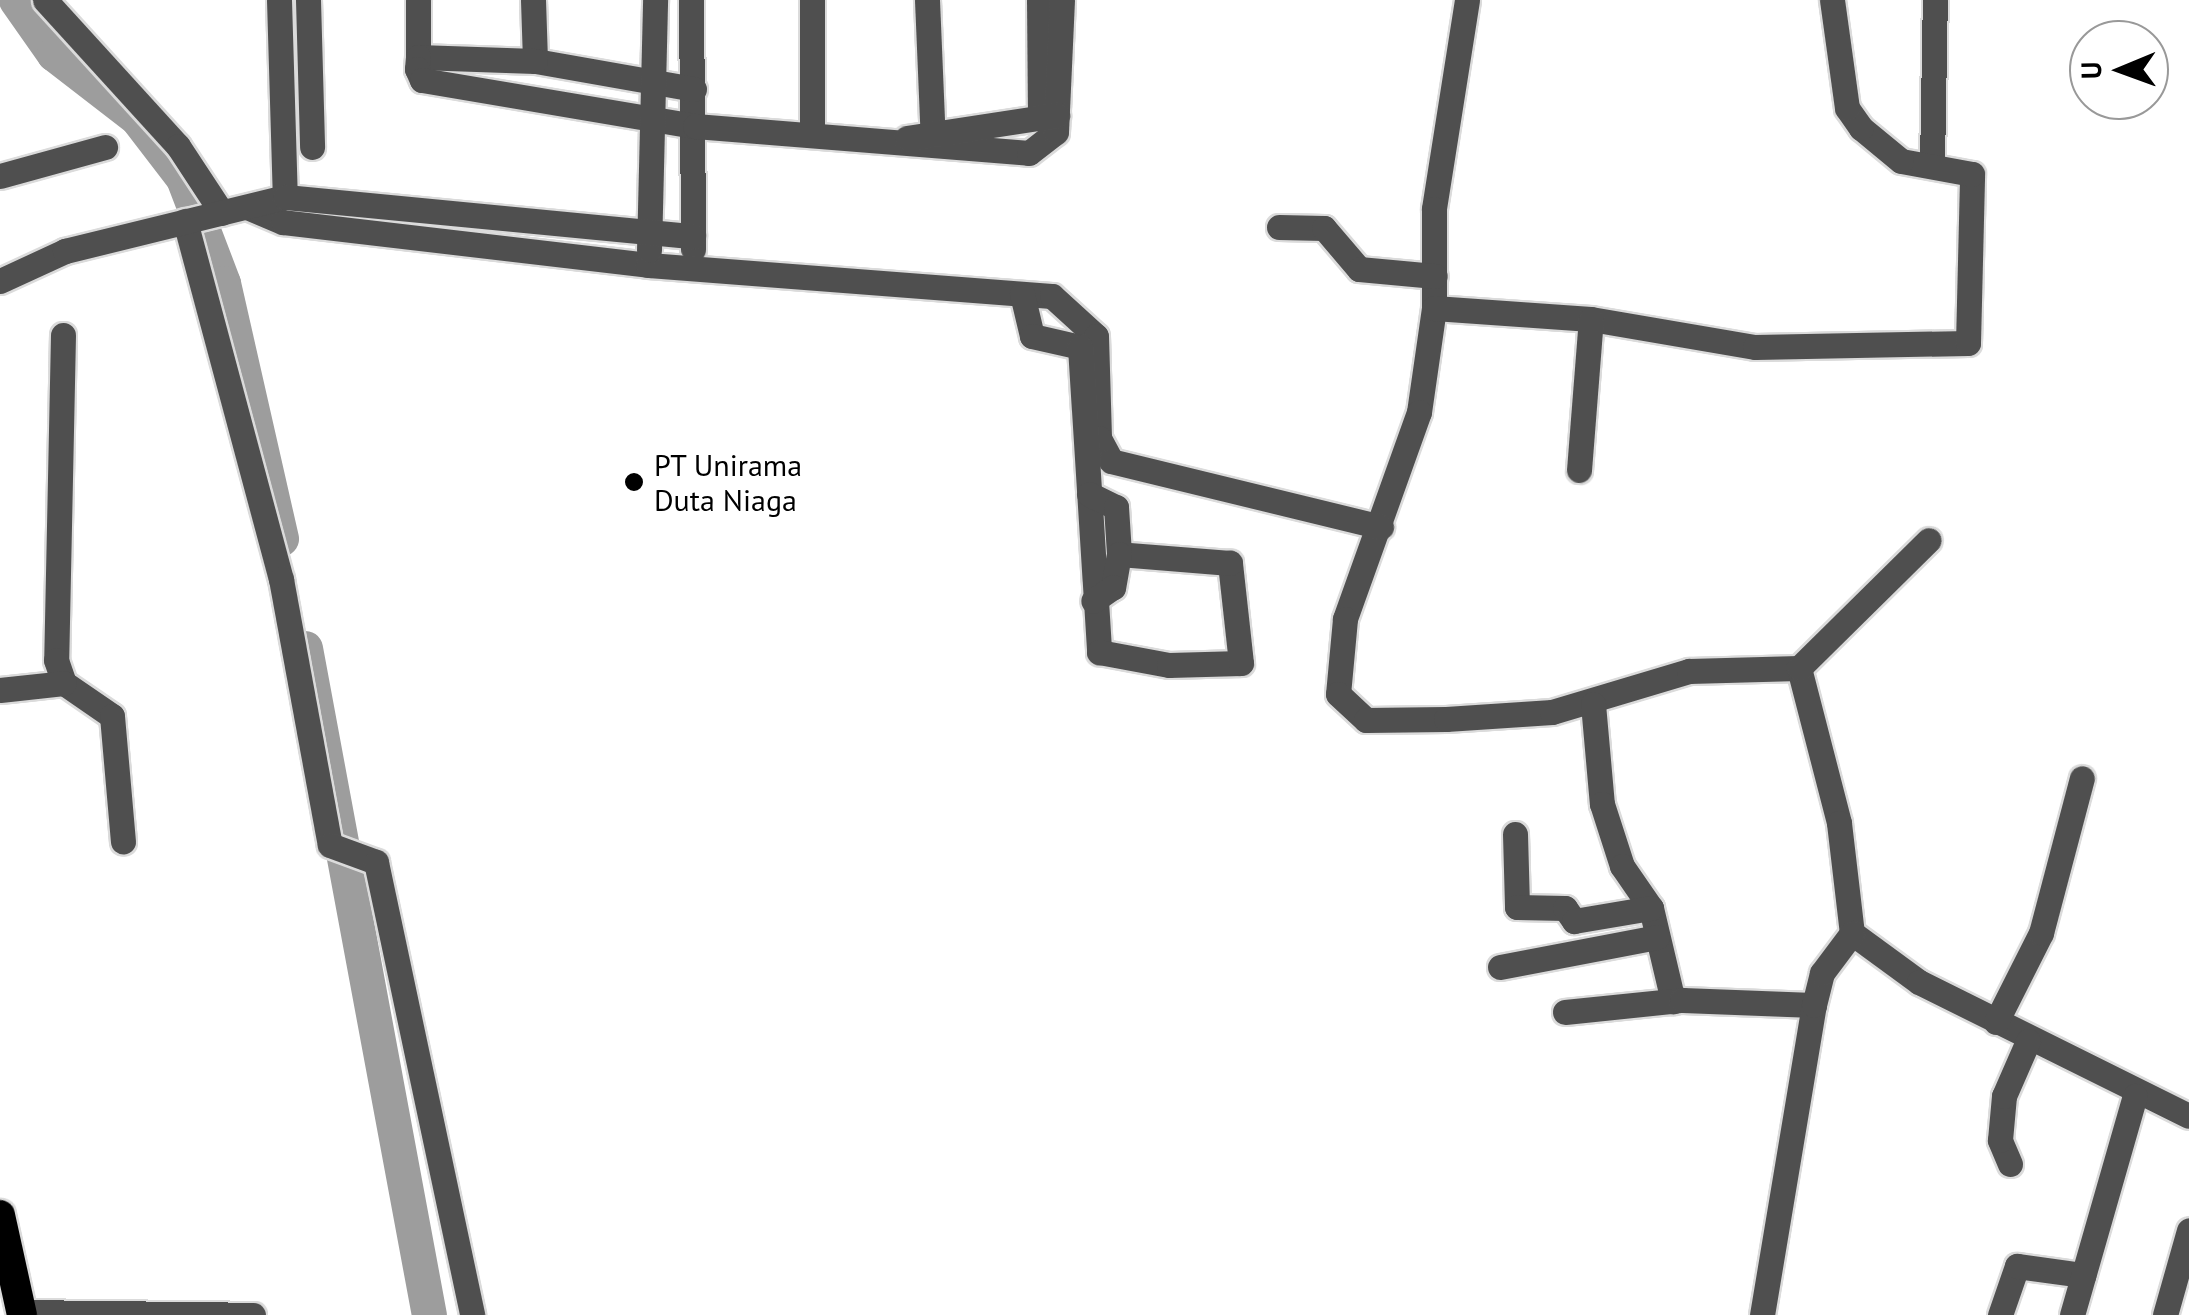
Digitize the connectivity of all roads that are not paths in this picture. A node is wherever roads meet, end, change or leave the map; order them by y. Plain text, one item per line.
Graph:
1 (44, 0) edge
2 (279, 0) edge
3 (308, 0) edge
4 (418, 0) edge
5 (533, 0) edge
6 (656, 0) edge
7 (691, 0) edge
8 (812, 0) edge
9 (927, 0) edge
10 (1039, 0) edge
11 (1062, 0) edge
12 (1467, 0) edge
13 (1832, 0) edge
14 (1936, 0) edge
15 (418, 57) junction
16 (535, 61) junction
17 (654, 76) junction
18 (694, 88) junction
19 (1049, 116) junction
20 (655, 117) junction
21 (695, 126) junction
22 (812, 131) junction
23 (932, 139) junction
24 (105, 147) dead end
25 (312, 147) dead end
26 (1951, 167) junction
27 (0, 176) edge
28 (285, 198) junction
29 (210, 216) junction
30 (1278, 227) dead end
31 (650, 234) junction
32 (693, 236) junction
33 (648, 265) junction
34 (692, 269) junction
35 (1, 275) edge
36 (1435, 276) junction
37 (1022, 294) junction
38 (1434, 308) junction
39 (1592, 318) junction
40 (63, 335) dead end
41 (1578, 470) dead end
42 (1088, 494) junction
43 (1381, 527) junction
44 (1929, 540) dead end
45 (1119, 554) junction
46 (1093, 602) junction
47 (1799, 668) junction
48 (64, 683) junction
49 (0, 690) edge
50 (1592, 704) junction
51 (2082, 778) dead end
52 (1515, 834) dead end
53 (123, 842) dead end
54 (1651, 908) junction
55 (1852, 934) junction
56 (1657, 938) junction
57 (1500, 967) dead end
58 (1672, 1001) junction
59 (1814, 1005) junction
60 (1565, 1012) dead end
61 (1996, 1022) junction
62 (2028, 1041) junction
63 (2136, 1096) junction
64 (2189, 1116) edge
65 (2010, 1164) dead end
66 (0, 1215) edge
67 (2189, 1230) edge
68 (2083, 1275) junction
69 (22, 1314) edge
70 (253, 1315) edge
71 (472, 1315) edge
72 (1762, 1315) edge
73 (2000, 1315) edge
74 (2072, 1315) edge
75 (2165, 1315) edge

1 - 29 street
2 - 28 street
3 - 25 street
4 - 15 street
5 - 16 street
6 - 17 street
7 - 18 street
8 - 22 street
9 - 23 street
10 - 19 street
11 - 19 street
12 - 36 street
13 - 26 street
14 - 26 street
15 - 16 street
15 - 20 street
16 - 17 street
17 - 18 street
17 - 20 street
18 - 21 street
19 - 23 street
20 - 21 street
20 - 31 street
21 - 22 street
21 - 32 street
22 - 23 street
24 - 27 street
26 - 39 street
28 - 29 street
28 - 31 street
29 - 33 street
29 - 35 street
29 - 71 street
30 - 36 street
31 - 32 street
31 - 33 street
32 - 34 street
33 - 34 street
34 - 37 street
36 - 38 street
37 - 42 street
37 - 43 street
38 - 39 street
38 - 43 street
39 - 41 street
40 - 48 street
42 - 45 street
42 - 46 street
43 - 50 street
44 - 47 street
45 - 46 street
45 - 46 street
47 - 50 street
47 - 55 street
48 - 49 street
48 - 53 street
50 - 54 street
51 - 61 street
52 - 54 street
54 - 56 street
55 - 59 street
55 - 61 street
56 - 57 street
56 - 58 street
58 - 59 street
58 - 60 street
59 - 72 street
61 - 62 street
62 - 63 street
62 - 65 street
63 - 64 street
63 - 68 street
66 - 69 highway
67 - 75 street
68 - 73 street
68 - 74 street
69 - 70 street

